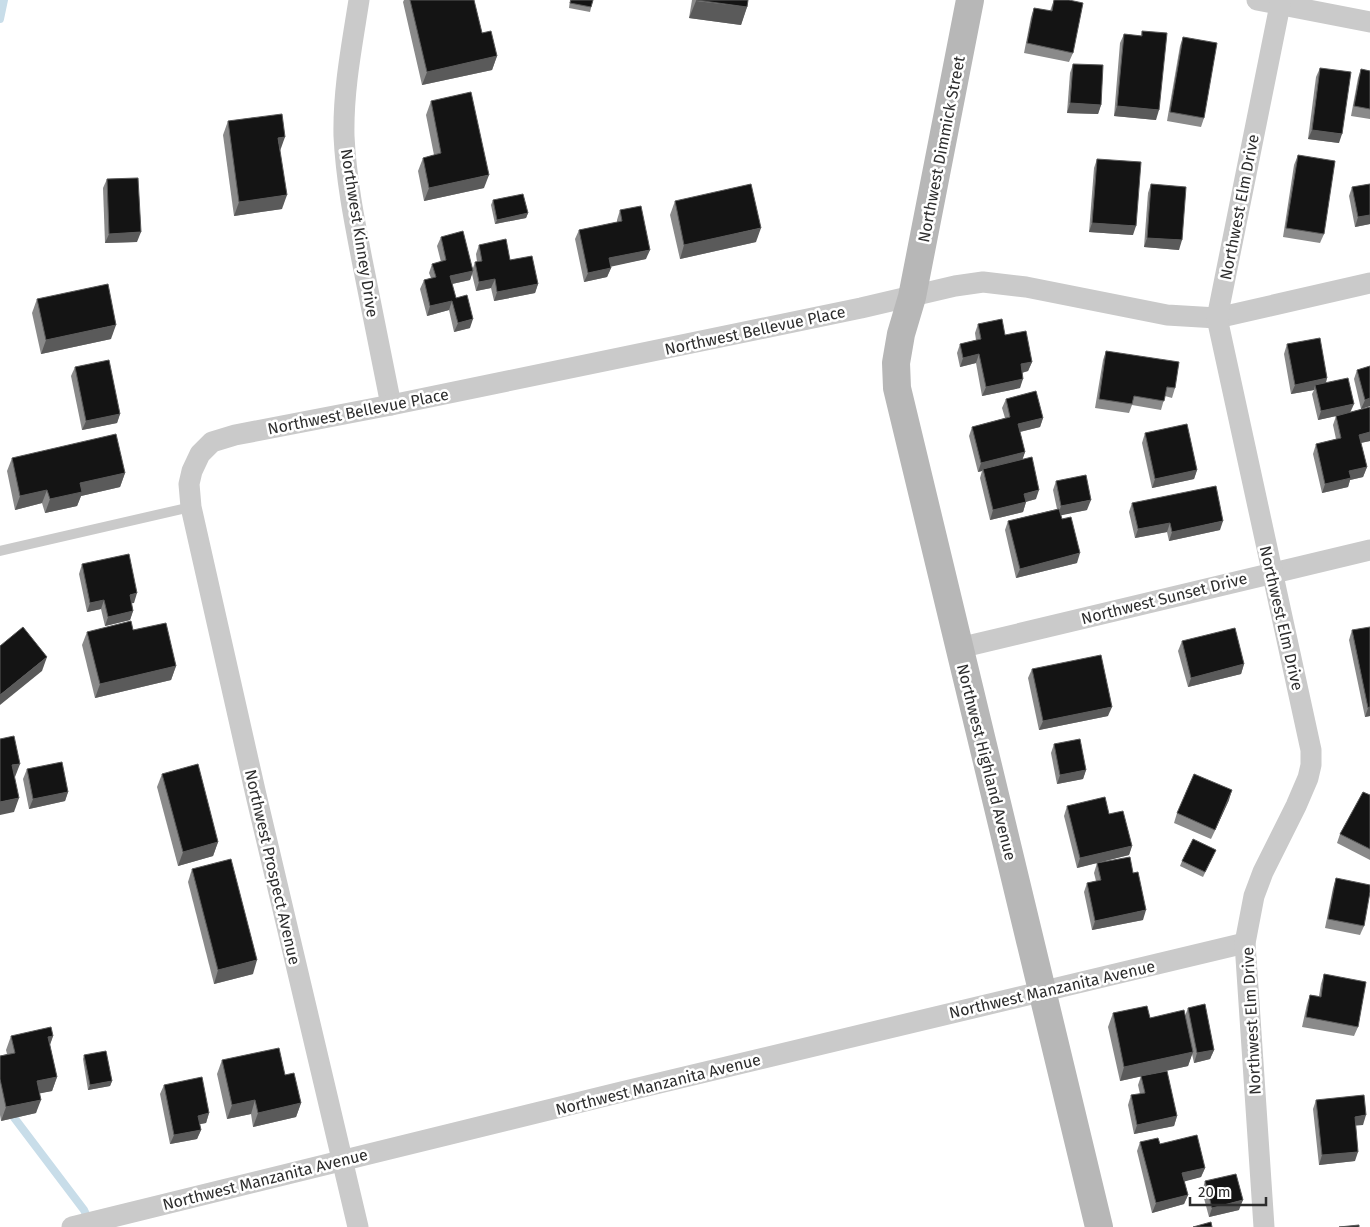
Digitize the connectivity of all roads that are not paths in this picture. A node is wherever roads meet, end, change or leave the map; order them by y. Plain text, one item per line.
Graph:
1 (359, 0) edge
2 (970, 0) edge
3 (1256, 0) edge
4 (1280, 5) junction
5 (1370, 22) edge
6 (1370, 283) edge
7 (912, 297) junction
8 (1217, 318) junction
9 (390, 405) junction
10 (191, 507) junction
11 (1370, 550) edge
12 (0, 551) edge
13 (1272, 572) junction
14 (959, 648) junction
15 (1246, 944) junction
16 (1042, 991) junction
17 (342, 1160) junction
18 (72, 1227) edge
19 (358, 1227) edge
20 (1099, 1227) edge
21 (1264, 1227) edge

1 - 9 street, Northwest Kinney Drive
2 - 7 main road, Northwest Dimmick Street
3 - 4 street
4 - 5 street
4 - 8 street, Northwest Elm Drive
6 - 8 street, Northwest Bellevue Place
7 - 8 street, Northwest Bellevue Place
7 - 9 street, Northwest Bellevue Place
7 - 14 main road, Northwest Highland Avenue
8 - 13 street, Northwest Elm Drive
9 - 10 street, Northwest Bellevue Place
10 - 12 lane
10 - 17 street, Northwest Prospect Avenue
11 - 13 street, Northwest Sunset Drive
13 - 14 street, Northwest Sunset Drive
13 - 15 street, Northwest Elm Drive
14 - 16 main road, Northwest Highland Avenue
15 - 16 street, Northwest Manzanita Avenue
15 - 21 street, Northwest Elm Drive
16 - 17 street, Northwest Manzanita Avenue
16 - 20 main road, Northwest Highland Avenue
17 - 18 street, Northwest Manzanita Avenue
17 - 19 street, Northwest Prospect Avenue

